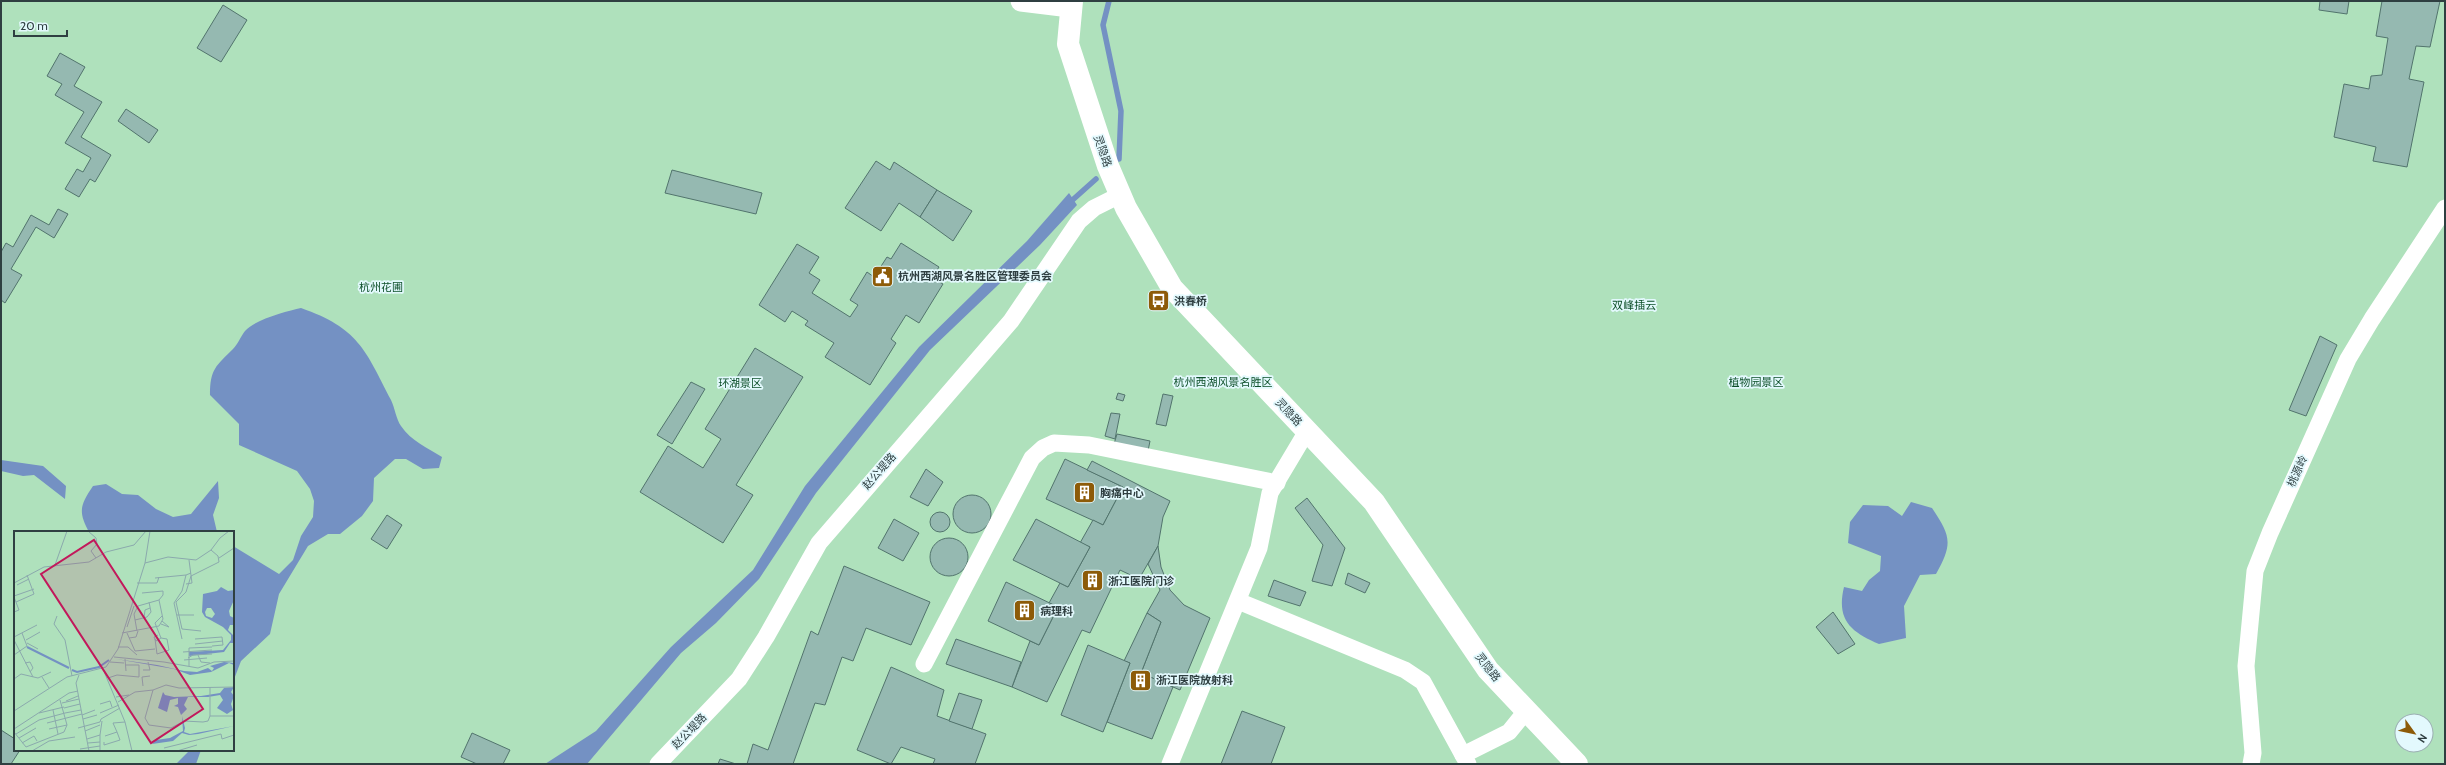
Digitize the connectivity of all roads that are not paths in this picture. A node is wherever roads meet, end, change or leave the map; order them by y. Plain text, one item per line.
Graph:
1 (1021, 1) edge
2 (1071, 4) edge
3 (1120, 195) junction
4 (2445, 208) edge
5 (1307, 431) junction
6 (1277, 482) junction
7 (1238, 601) junction
8 (924, 664) dead end
9 (1526, 711) junction
10 (1466, 759) edge
11 (658, 764) edge
12 (1170, 764) edge
13 (1577, 764) edge
14 (2251, 764) edge

1 - 2 street
2 - 3 main road, 灵隐路
3 - 5 main road, 灵隐路
3 - 11 street, 赵公堤路
4 - 14 street, 桃源岭
5 - 6 street
5 - 9 main road, 灵隐路
6 - 7 street
6 - 8 street
7 - 10 street
7 - 12 street
9 - 10 street
9 - 13 main road, 灵隐路

